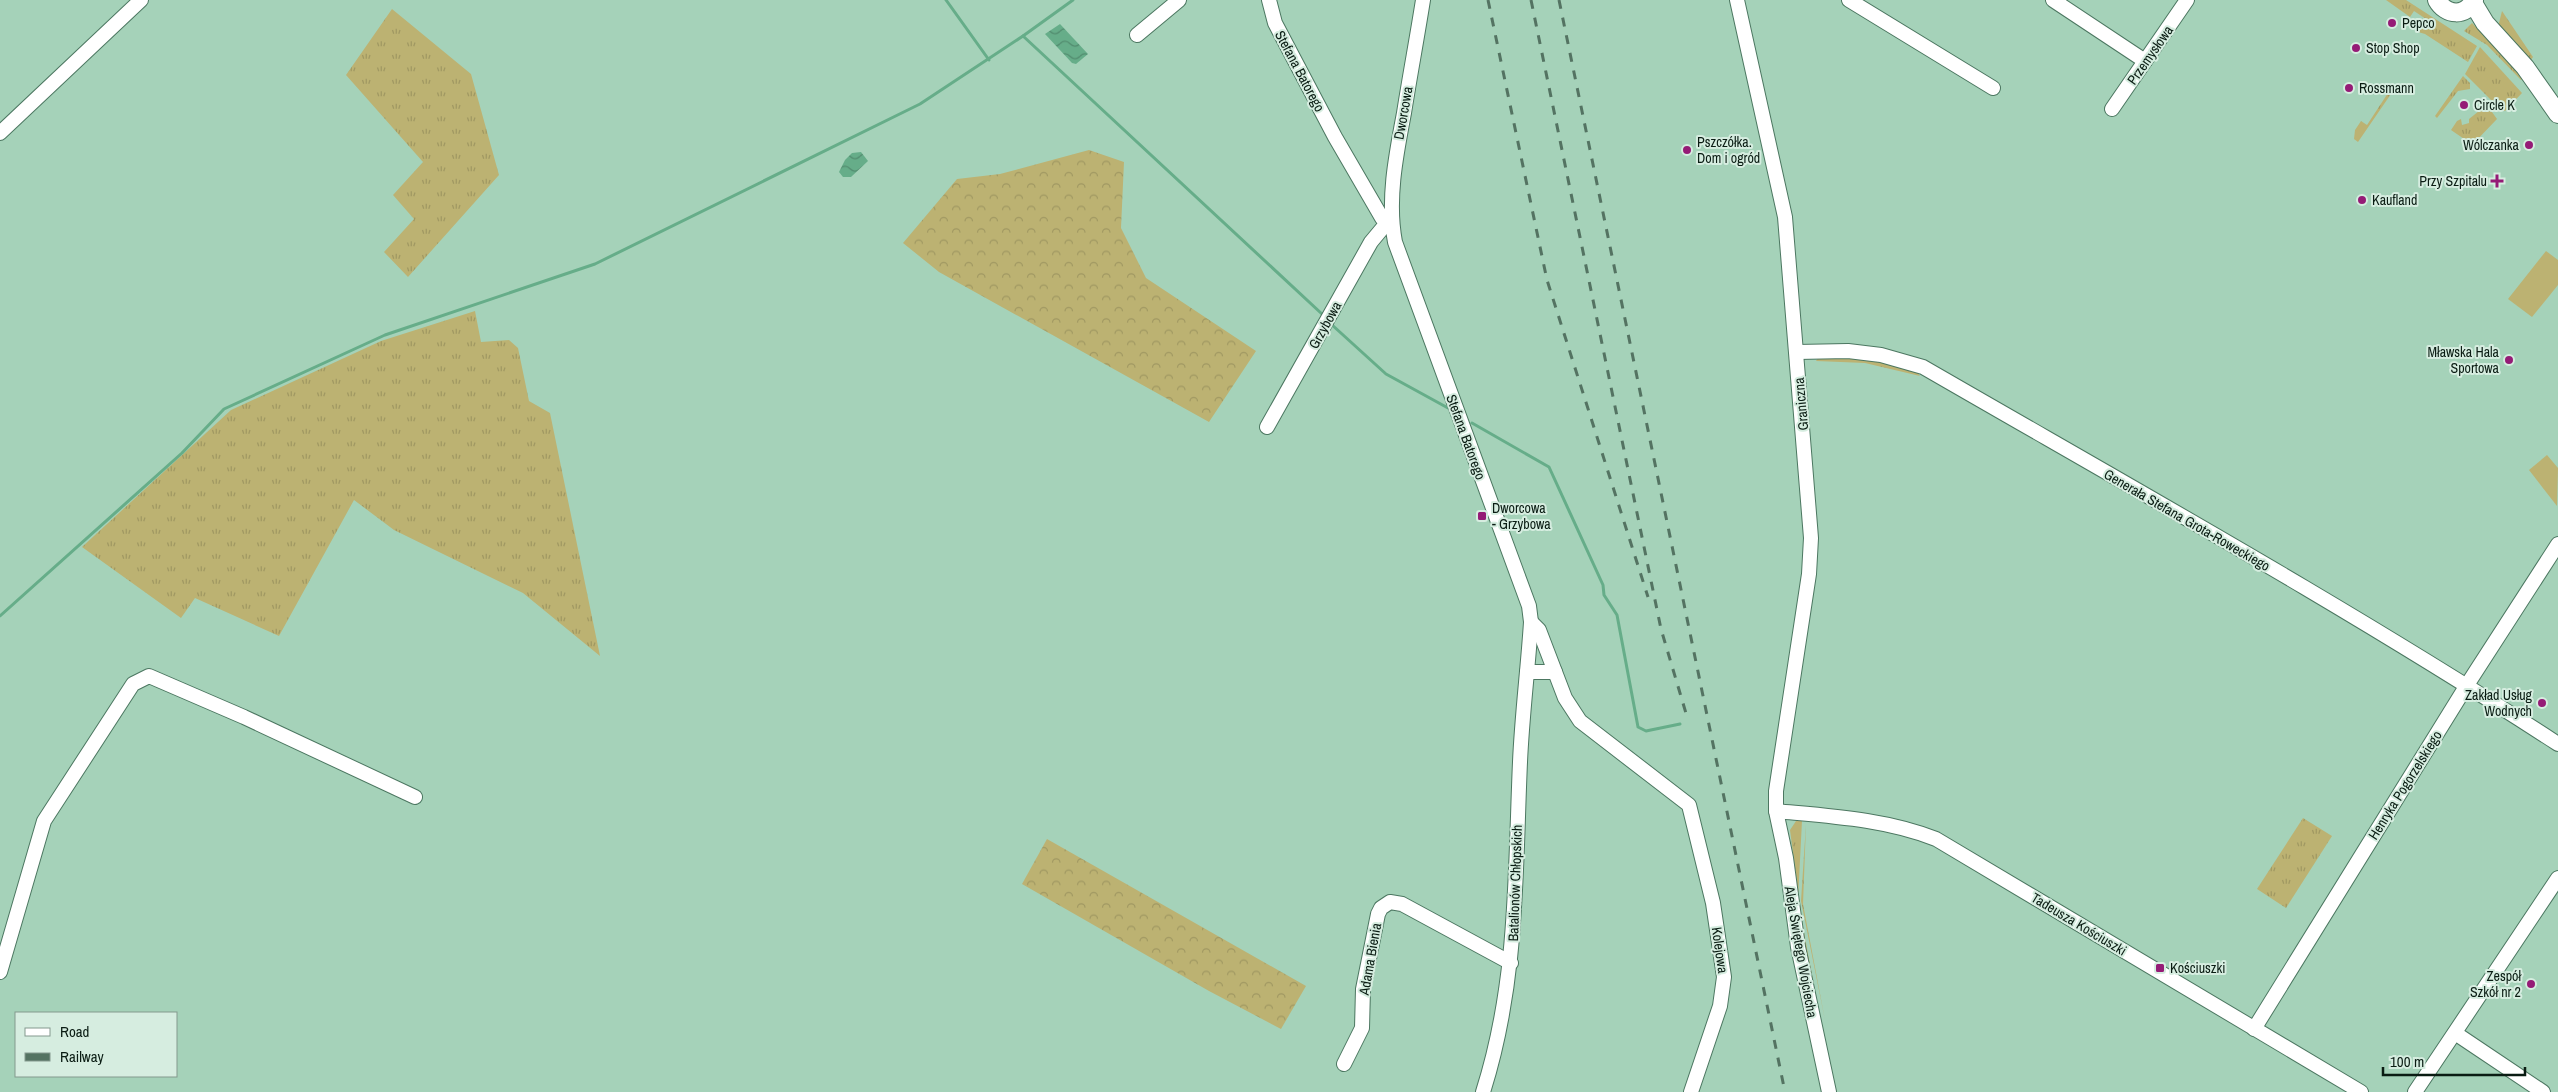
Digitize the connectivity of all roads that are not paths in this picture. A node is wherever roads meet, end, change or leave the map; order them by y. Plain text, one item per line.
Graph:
1 (141, 0) edge
2 (1179, 0) edge
3 (1269, 0) edge
4 (1423, 0) edge
5 (1737, 0) edge
6 (1849, 0) edge
7 (2053, 0) edge
8 (2187, 0) edge
9 (2437, 0) edge
10 (2470, 4) edge
11 (1137, 35) dead end
12 (2145, 61) junction
13 (1994, 88) dead end
14 (2112, 109) dead end
15 (2558, 114) edge
16 (0, 133) edge
17 (1393, 179) junction
18 (1368, 193) junction
19 (1389, 226) junction
20 (1797, 352) junction
21 (1267, 427) dead end
22 (2558, 544) edge
23 (1531, 622) junction
24 (1527, 672) junction
25 (1555, 672) junction
26 (2467, 685) junction
27 (2558, 744) edge
28 (415, 797) dead end
29 (1689, 805) joint
30 (1776, 811) junction
31 (2558, 878) edge
32 (1511, 963) junction
33 (0, 972) edge
34 (2254, 1029) junction
35 (2455, 1033) junction
36 (1344, 1064) dead end
37 (1484, 1092) edge
38 (1691, 1092) edge
39 (1829, 1092) edge
40 (2361, 1092) edge
41 (2415, 1092) edge
42 (2543, 1092) edge

1 - 16 street
2 - 11 street
3 - 18 street, Stefana Batorego
4 - 17 street, Dworcowa
5 - 20 street, Graniczna
6 - 13 street
7 - 12 street
8 - 12 street, Przemysłowa
9 - 10 main road
10 - 15 main road
12 - 14 street, Przemysłowa
17 - 18 street
17 - 19 street, Dworcowa
18 - 19 street, Stefana Batorego
19 - 21 street, Grzybowa
19 - 23 street, Stefana Batorego
20 - 26 street, Generała Stefana Grota-Roweckiego
20 - 30 street, Graniczna
22 - 26 street, Henryka Pogorzelskiego
23 - 24 street, Batalionów Chłopskich
23 - 25 street, Stefana Batorego
24 - 25 street
24 - 32 street, Batalionów Chłopskich
25 - 29 street, Stefana Batorego
26 - 27 street, Generała Stefana Grota-Roweckiego
26 - 34 street, Henryka Pogorzelskiego
28 - 33 street
29 - 38 street, Kolejowa
30 - 34 street, Tadeusza Kościuszki
30 - 39 street, Aleja Świętego Wojciecha
31 - 35 street
32 - 36 street, Adama Bienia
32 - 37 street, Batalionów Chłopskich
34 - 40 street, Tadeusza Kościuszki
35 - 41 street
35 - 42 street

